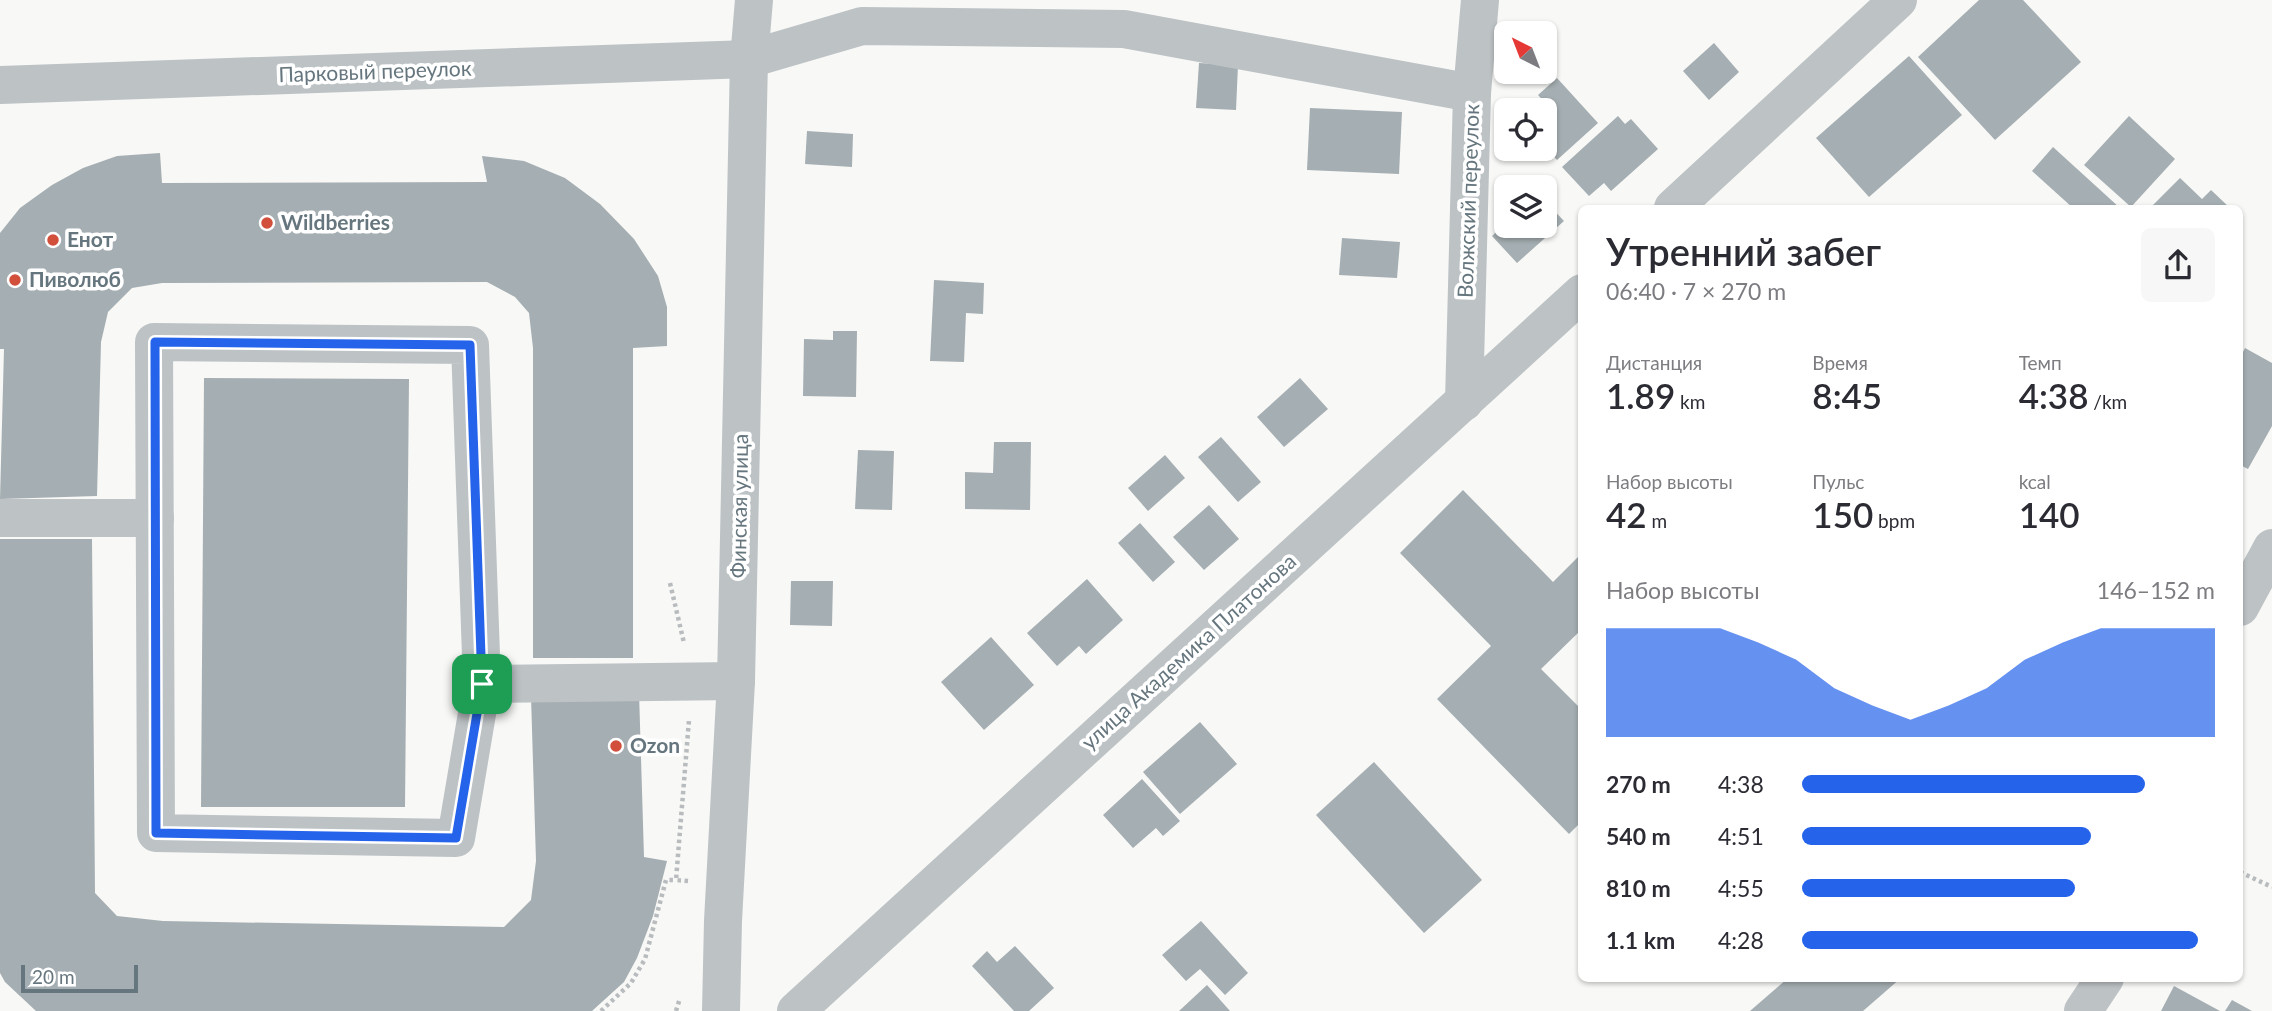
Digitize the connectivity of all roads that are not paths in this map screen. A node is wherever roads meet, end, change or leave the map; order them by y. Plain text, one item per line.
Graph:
1 (754, 0) edge
2 (1480, 0) edge
3 (1897, 0) edge
4 (860, 13) edge
5 (1124, 14) edge
6 (749, 59) junction
7 (0, 85) edge
8 (1472, 93) junction
9 (1684, 205) edge
10 (1578, 297) edge
11 (1464, 402) junction
12 (0, 518) edge
13 (155, 518) junction
14 (2272, 548) edge
15 (2244, 591) edge
16 (736, 681) junction
17 (482, 684) junction
18 (2102, 982) edge
19 (721, 1011) edge
20 (796, 1011) edge
21 (2083, 1011) edge

1 - 6 street, Финская улица
2 - 8 street, Волжский переулок
3 - 9 street
4 - 5 street, Парковый переулок
4 - 6 street, Парковый переулок
5 - 8 street, Парковый переулок
6 - 7 street, Парковый переулок
6 - 16 street, Финская улица
8 - 11 street, Волжский переулок
10 - 11 street, улица Академика Платонова
11 - 20 street, улица Академика Платонова
12 - 13 street
13 - 17 street
13 - 17 street
14 - 15 street
16 - 17 street
16 - 19 street, Финская улица
18 - 21 street

